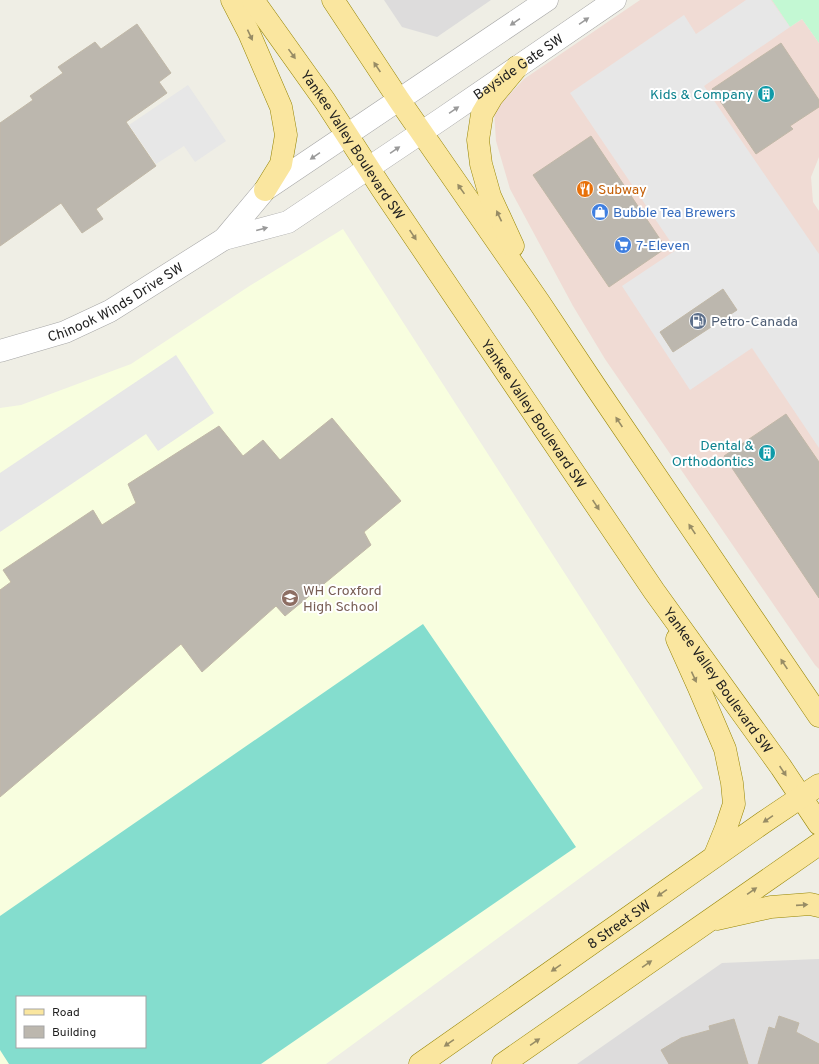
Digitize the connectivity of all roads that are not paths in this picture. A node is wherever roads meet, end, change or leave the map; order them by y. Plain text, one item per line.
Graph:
1 (232, 0) edge
2 (253, 0) edge
3 (333, 0) edge
4 (547, 0) edge
5 (615, 0) edge
6 (517, 67) junction
7 (399, 100) junction
8 (421, 132) junction
9 (347, 135) junction
10 (368, 168) junction
11 (265, 190) junction
12 (224, 239) junction
13 (539, 302) junction
14 (0, 351) edge
15 (654, 591) junction
16 (812, 698) edge
17 (819, 716) edge
18 (819, 785) edge
19 (801, 797) junction
20 (819, 824) edge
21 (819, 844) edge
22 (715, 856) junction
23 (819, 906) edge
24 (708, 921) junction
25 (420, 1064) edge
26 (504, 1064) edge

1 -> 11 main road
2 -> 9 main road, Yankee Valley Boulevard SW
7 -> 3 main road
4 -> 7 street
6 -> 5 street, Bayside Gate SW
8 -> 6 street, Bayside Gate SW
13 -> 6 main road
7 - 8 main road
7 - 9 street, Chinook Winds Drive SW
10 -> 8 street, Chinook Winds Drive SW
13 -> 8 main road
9 - 10 main road, Yankee Valley Boulevard SW
9 -> 11 street, Chinook Winds Drive SW
12 -> 10 street, Chinook Winds Drive SW
10 -> 15 main road, Yankee Valley Boulevard SW
11 - 12 street, Chinook Winds Drive SW
12 - 14 street, Chinook Winds Drive SW
16 -> 13 main road
15 -> 19 main road, Yankee Valley Boulevard SW
15 -> 22 main road
16 - 17 main road
18 - 19 main road, 8 Street SW
19 - 20 main road, Yankee Valley Boulevard SW
19 -> 22 main road, 8 Street SW
24 -> 21 main road
22 -> 25 main road, 8 Street SW
24 -> 23 main road
26 -> 24 main road

